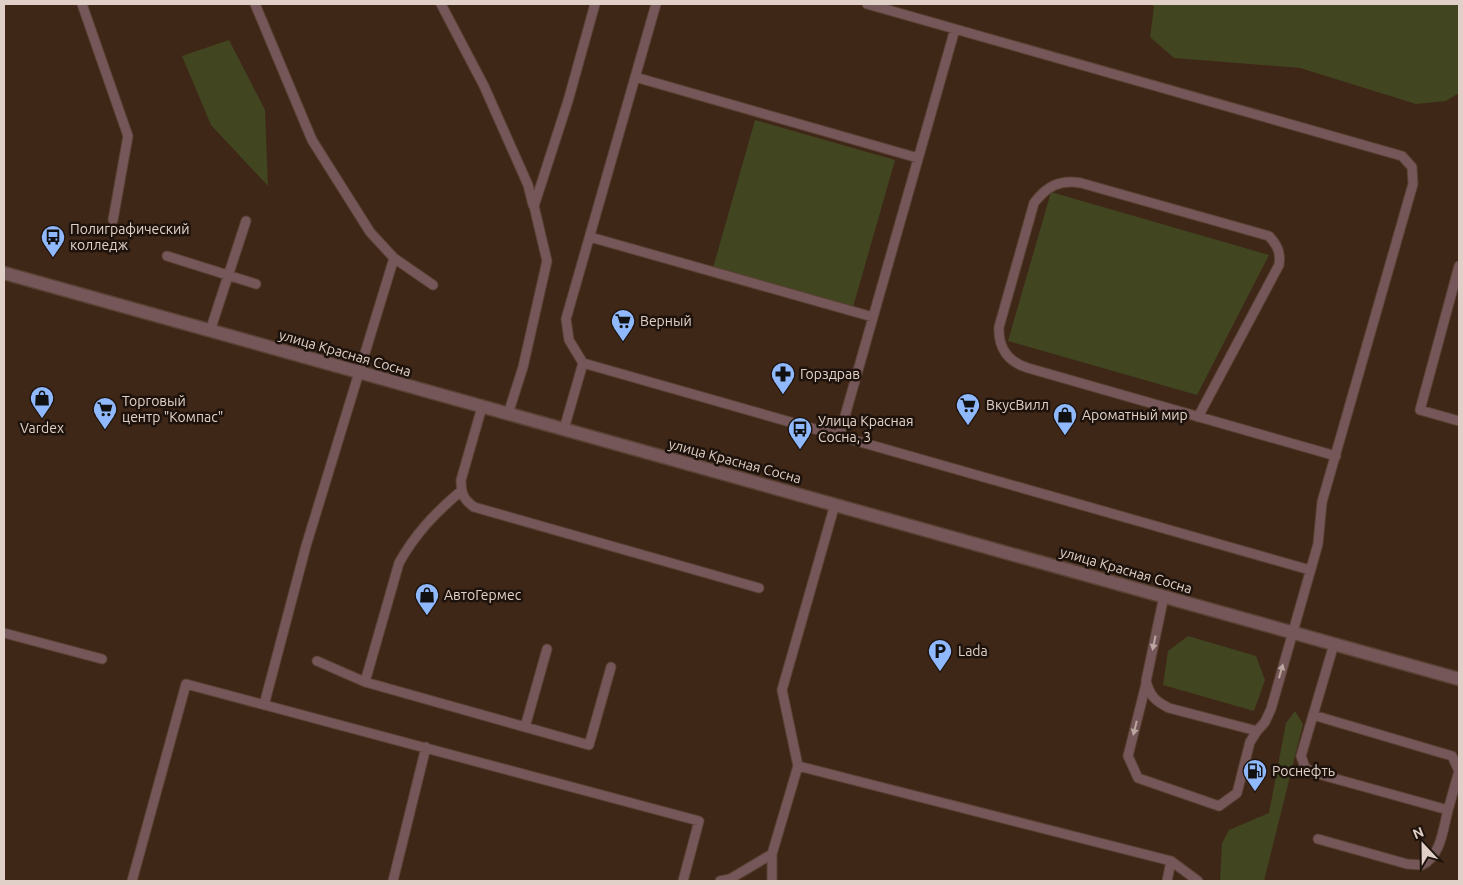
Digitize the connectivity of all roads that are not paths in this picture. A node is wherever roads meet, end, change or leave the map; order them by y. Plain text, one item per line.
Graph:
1 (82, 4) edge
2 (255, 4) edge
3 (441, 4) edge
4 (595, 4) edge
5 (656, 4) edge
6 (867, 4) edge
7 (955, 29) junction
8 (635, 77) junction
9 (918, 158) junction
10 (534, 206) junction
11 (113, 220) dead end
12 (246, 221) dead end
13 (590, 237) junction
14 (167, 256) dead end
15 (394, 258) junction
16 (1459, 266) edge
17 (4, 273) edge
18 (228, 275) junction
19 (256, 284) dead end
20 (433, 285) dead end
21 (873, 317) junction
22 (210, 331) junction
23 (583, 363) junction
24 (358, 372) junction
25 (482, 407) junction
26 (508, 414) junction
27 (1198, 417) junction
28 (1459, 421) edge
29 (564, 429) junction
30 (839, 436) junction
31 (1336, 456) junction
32 (461, 491) junction
33 (834, 504) junction
34 (1310, 570) junction
35 (759, 588) dead end
36 (1164, 596) junction
37 (4, 632) edge
38 (1292, 632) junction
39 (1334, 644) junction
40 (547, 649) dead end
41 (102, 659) dead end
42 (317, 661) dead end
43 (611, 667) dead end
44 (1459, 678) edge
45 (1146, 681) junction
46 (365, 682) junction
47 (264, 705) junction
48 (1313, 715) junction
49 (525, 727) junction
50 (1257, 731) junction
51 (426, 747) junction
52 (798, 766) junction
53 (1448, 810) junction
54 (1318, 839) dead end
55 (772, 854) junction
56 (1171, 861) junction
57 (132, 881) edge
58 (393, 881) edge
59 (683, 881) edge
60 (720, 881) edge
61 (772, 881) edge
62 (1167, 881) edge
63 (1198, 881) edge

1 - 11 lane
2 - 15 lane
3 - 10 lane
4 - 10 lane
5 - 8 lane
6 - 7 lane
7 - 9 lane
7 - 31 lane
8 - 9 lane
8 - 13 lane
9 - 21 lane
10 - 26 lane
12 - 18 lane
13 - 21 lane
13 - 23 lane
14 - 18 lane
15 - 20 lane
15 - 24 lane
16 - 28 lane
17 - 22 street, улица Красная Сосна
18 - 19 lane
18 - 22 lane
21 - 30 lane
22 - 24 street, улица Красная Сосна
23 - 29 lane
23 - 30 lane
24 - 25 street, улица Красная Сосна
24 - 47 lane
25 - 26 street, улица Красная Сосна
25 - 32 lane
26 - 29 street, улица Красная Сосна
27 - 27 lane
27 - 31 lane
29 - 33 street, улица Красная Сосна
30 - 34 lane
31 - 34 lane
32 - 35 lane
32 - 46 lane
33 - 36 street, улица Красная Сосна
33 - 52 lane
34 - 38 lane
36 - 38 street, улица Красная Сосна
36 -> 45 lane
37 - 41 lane
38 - 39 street, улица Красная Сосна
50 -> 38 lane
39 - 44 street, улица Красная Сосна
39 - 48 lane
40 - 49 lane
42 - 46 lane
43 - 49 lane
45 - 50 lane
45 -> 50 lane
46 - 49 lane
47 - 51 lane
47 - 57 lane
48 - 53 lane
48 - 53 lane
51 - 58 lane
51 - 59 lane
52 - 55 lane
52 - 56 lane
53 - 54 lane
55 - 60 lane
55 - 61 lane
56 - 62 lane
56 - 63 lane

